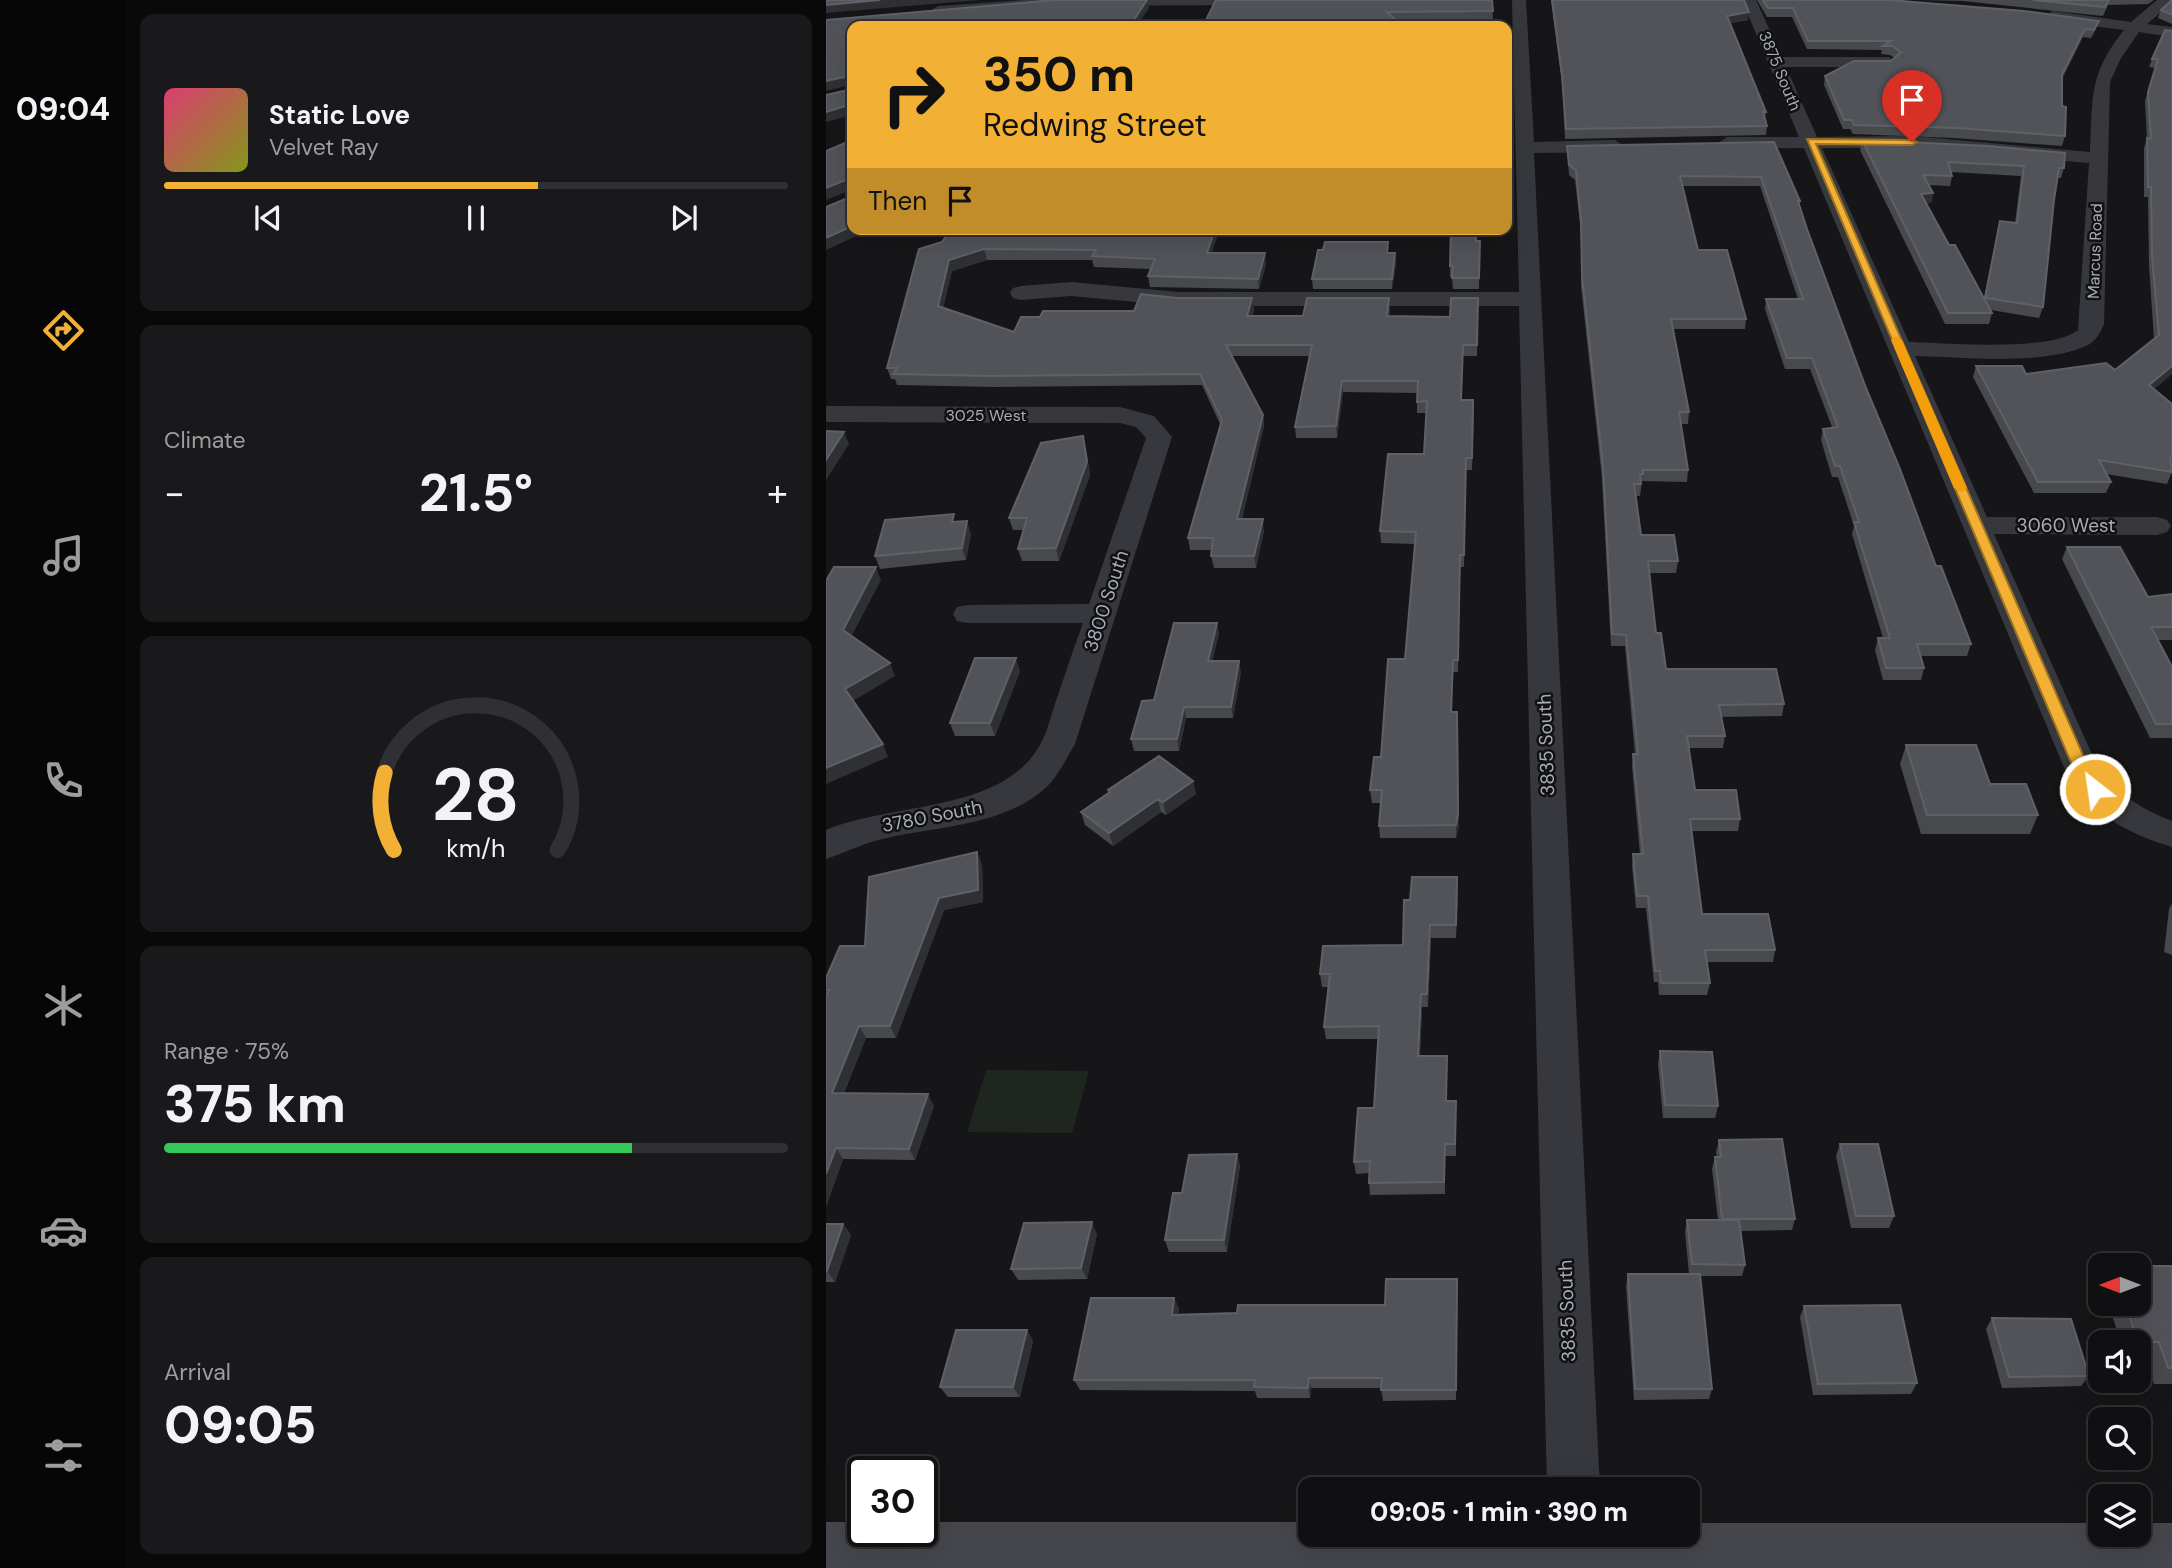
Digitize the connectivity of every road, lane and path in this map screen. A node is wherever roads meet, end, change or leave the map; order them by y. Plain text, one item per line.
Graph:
1 (1519, 0) edge
2 (1749, 0) edge
3 (2167, 0) edge
4 (1184, 1) edge
5 (1277, 1) edge
6 (920, 13) edge
7 (2034, 13) edge
8 (1175, 18) dead end
9 (2137, 27) junction
10 (2172, 32) edge
11 (1776, 62) junction
12 (1889, 62) edge
13 (1810, 141) junction
14 (1712, 144) edge
15 (1631, 145) edge
16 (1524, 148) junction
17 (2099, 158) junction
18 (1021, 293) dead end
19 (1530, 299) junction
20 (1900, 349) junction
21 (826, 414) edge
22 (1145, 421) joint
23 (1976, 525) junction
24 (2157, 526) dead end
25 (1101, 613) junction
26 (968, 614) dead end
27 (1035, 779) joint
28 (2172, 834) edge
29 (826, 845) edge
30 (1574, 1477) edge
31 (1700, 1545) edge
32 (1298, 1546) edge
33 (826, 1552) edge
34 (2172, 1553) edge

1 - 16 street, 3835 South
2 - 11 street, 3875 South
3 - 9 street, Marcus Road
4 - 5 street
4 - 6 street
4 - 8 street
7 - 9 street
9 - 10 street
9 - 17 street, Marcus Road
11 - 12 street
11 - 13 street, 3875 South
13 - 14 street
13 - 17 street
13 - 20 street, 3875 South
15 - 16 street
16 - 19 street, 3835 South
17 - 20 street, Marcus Road
18 - 19 street
19 - 30 street, 3835 South
20 - 23 street, 3875 South
21 - 22 street, 3025 West
22 - 25 street, 3800 South
23 - 24 street, 3060 West
23 - 28 street, 3875 South
25 - 26 street
25 - 27 street, 3800 South
27 - 29 street, 3780 South
31 - 34 street
32 - 33 street

